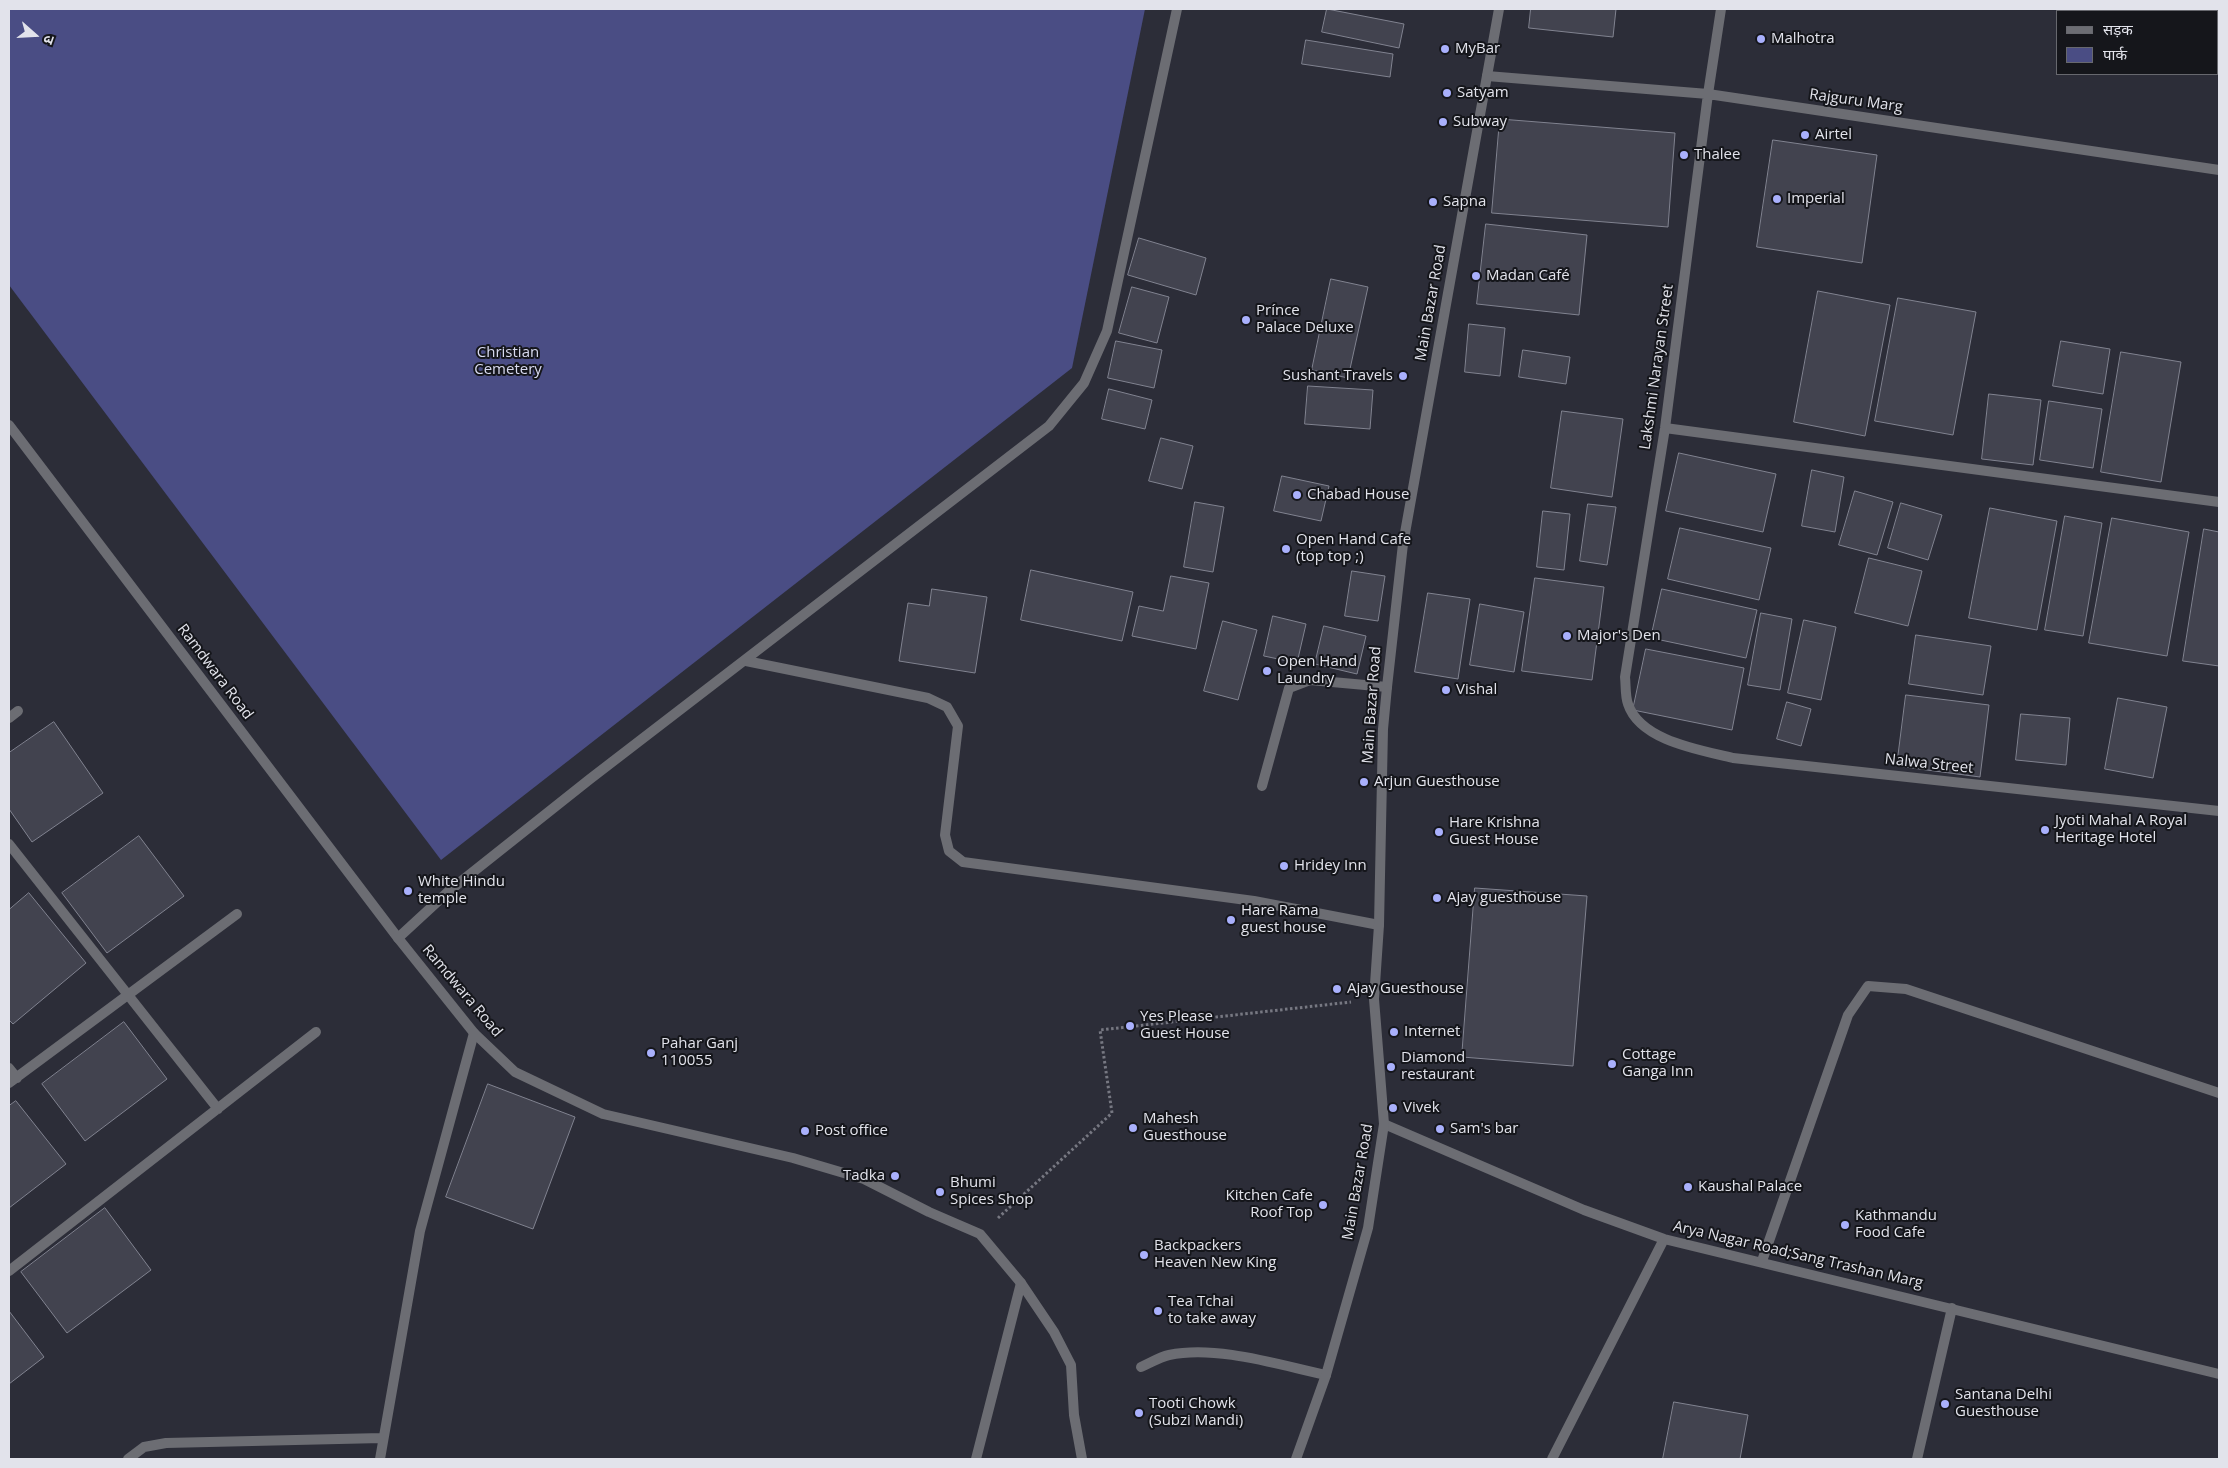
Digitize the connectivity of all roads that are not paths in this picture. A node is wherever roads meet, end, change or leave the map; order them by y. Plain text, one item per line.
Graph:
1 (1177, 9) edge
2 (1499, 9) edge
3 (1722, 9) edge
4 (1487, 76) junction
5 (1708, 94) junction
6 (2219, 170) edge
7 (9, 425) edge
8 (1665, 428) junction
9 (2219, 502) edge
10 (746, 661) junction
11 (1387, 687) junction
12 (18, 711) dead end
13 (9, 718) edge
14 (1642, 724) joint
15 (1262, 786) dead end
16 (2219, 811) edge
17 (9, 844) edge
18 (237, 914) dead end
19 (1379, 925) junction
20 (398, 938) junction
21 (129, 995) junction
22 (316, 1032) dead end
23 (474, 1033) junction
24 (9, 1068) edge
25 (13, 1081) edge
26 (2219, 1093) edge
27 (218, 1109) junction
28 (1384, 1124) junction
29 (1664, 1239) junction
30 (1762, 1261) junction
31 (9, 1271) edge
32 (1021, 1283) junction
33 (1952, 1308) junction
34 (1141, 1367) dead end
35 (2219, 1374) edge
36 (1326, 1376) junction
37 (382, 1438) junction
38 (128, 1459) edge
39 (380, 1459) edge
40 (976, 1459) edge
41 (1082, 1459) edge
42 (1296, 1459) edge
43 (1552, 1459) edge
44 (1916, 1459) edge

1 - 10 street
2 - 4 street, Main Bazar Road
3 - 5 street, Lakshmi Narayan Street
4 - 5 street, Rajguru Marg
4 - 11 street, Main Bazar Road
5 - 6 street, Rajguru Marg
5 - 8 street, Lakshmi Narayan Street
7 - 20 street, Ramdwara Road
8 - 9 street
8 - 14 street, Lakshmi Narayan Street
10 - 19 street
10 - 20 street
11 - 15 street
11 - 19 street, Main Bazar Road
12 - 13 street
14 - 16 street, Nalwa Street
17 - 21 street
18 - 21 street
19 - 28 street, Main Bazar Road
20 - 23 street, Ramdwara Road
21 - 25 street
21 - 27 street
22 - 27 street
23 - 32 street, Ramdwara Road
23 - 37 street
24 - 25 street
26 - 30 street
27 - 31 street
28 - 29 street, Arya Nagar Road;Sang Trashan Marg
28 - 36 street, Main Bazar Road
29 - 30 street, Arya Nagar Road;Sang Trashan Marg
29 - 43 street
30 - 33 street, Arya Nagar Road;Sang Trashan Marg
32 - 40 street
32 - 41 street, Ramdwara Road
33 - 35 street, Arya Nagar Road;Sang Trashan Marg
33 - 44 street
34 - 36 street
36 - 42 street, Main Bazar Road
37 - 38 street
37 - 39 street

